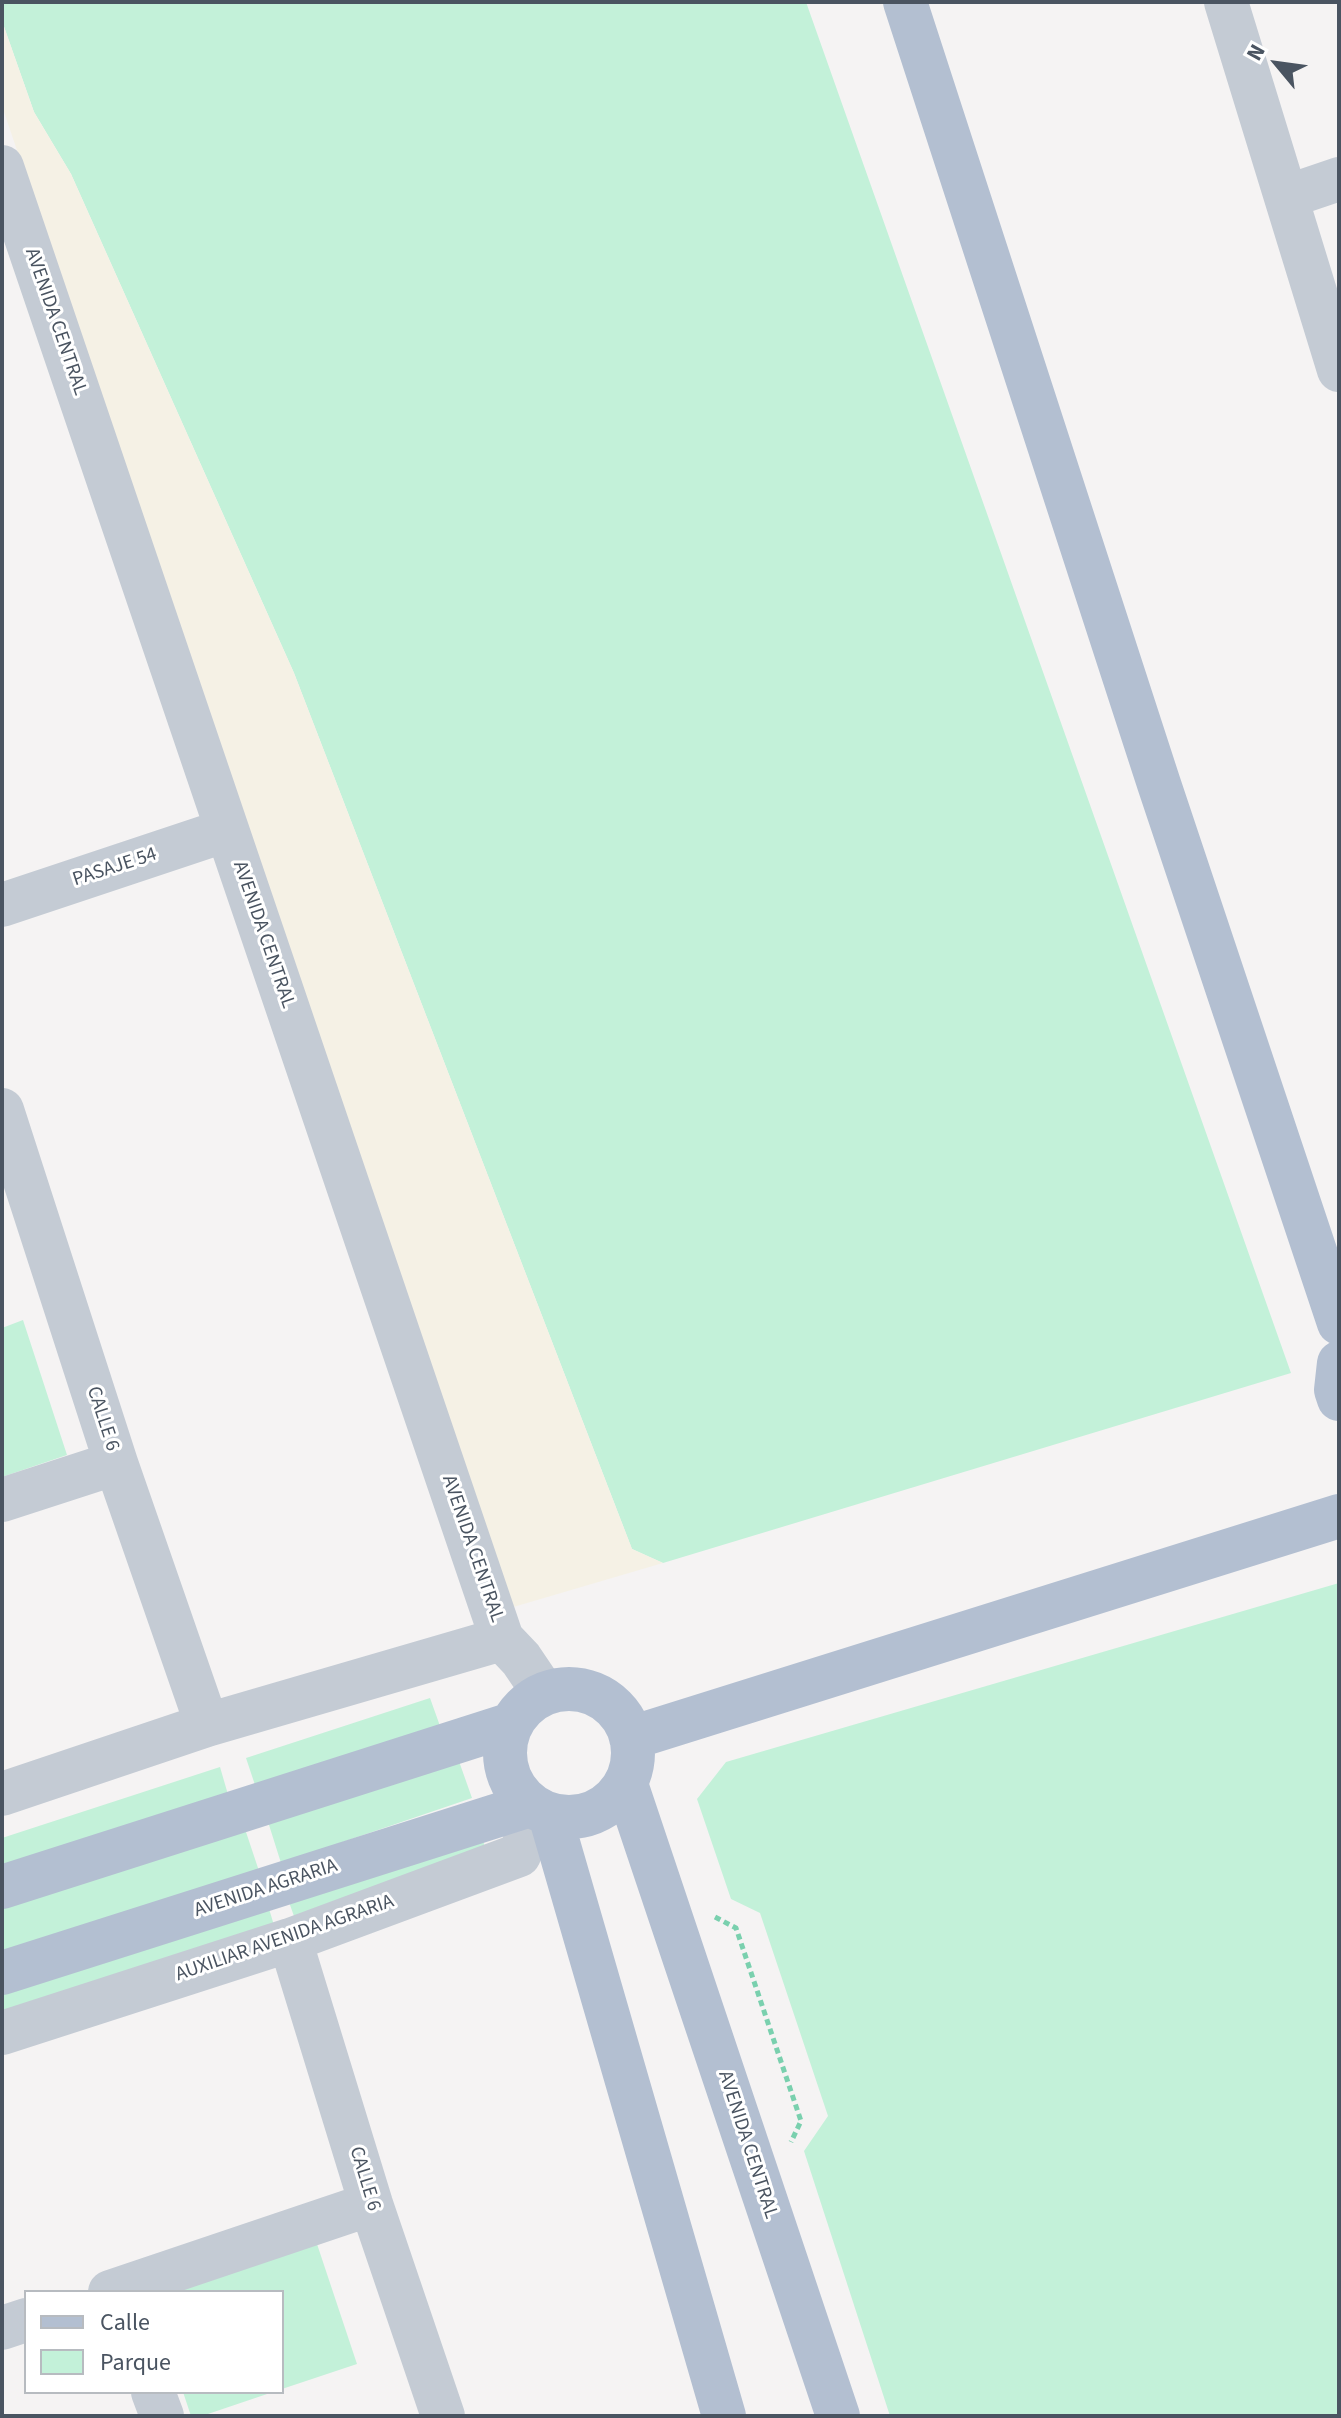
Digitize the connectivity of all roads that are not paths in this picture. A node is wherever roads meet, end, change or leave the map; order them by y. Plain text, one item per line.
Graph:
1 (905, 2) edge
2 (1226, 2) edge
3 (2, 167) edge
4 (1339, 179) edge
5 (1286, 197) junction
6 (1339, 370) edge
7 (227, 830) junction
8 (2, 905) edge
9 (2, 1110) edge
10 (1339, 1323) edge
11 (1339, 1363) edge
12 (1339, 1399) edge
13 (116, 1463) junction
14 (2, 1500) edge
15 (1339, 1516) edge
16 (502, 1639) junction
17 (544, 1693) junction
18 (512, 1724) junction
19 (207, 1725) junction
20 (631, 1738) junction
21 (626, 1784) junction
22 (2, 1794) edge
23 (540, 1810) junction
24 (2, 1887) edge
25 (290, 1940) junction
26 (2, 1973) edge
27 (2, 2033) edge
28 (371, 2204) junction
29 (117, 2290) edge
30 (24, 2321) edge
31 (2, 2328) edge
32 (154, 2394) edge
33 (162, 2416) edge
34 (443, 2416) edge
35 (724, 2416) edge
36 (838, 2416) edge

1 - 10 main road
2 - 5 street
3 - 7 street, AVENIDA CENTRAL
4 - 5 street
5 - 6 street
7 - 8 street, PASAJE 54
7 - 16 street, AVENIDA CENTRAL
9 - 13 street, CALLE 6
11 - 12 main road
13 - 14 street
13 - 19 street, CALLE 6
15 - 20 main road
16 - 17 street, AVENIDA CENTRAL
16 - 19 street
17 - 18 main road
17 - 20 main road
18 - 23 main road
18 - 24 main road
19 - 22 street
20 - 21 main road
21 - 23 main road
21 - 36 main road, AVENIDA CENTRAL
23 - 25 street, AUXILIAR AVENIDA AGRARIA
23 - 26 main road, AVENIDA AGRARIA
23 - 35 main road
25 - 27 street, AUXILIAR AVENIDA AGRARIA
25 - 28 street, CALLE 6
28 - 29 street
28 - 34 street, CALLE 6
30 - 31 street
32 - 33 street

